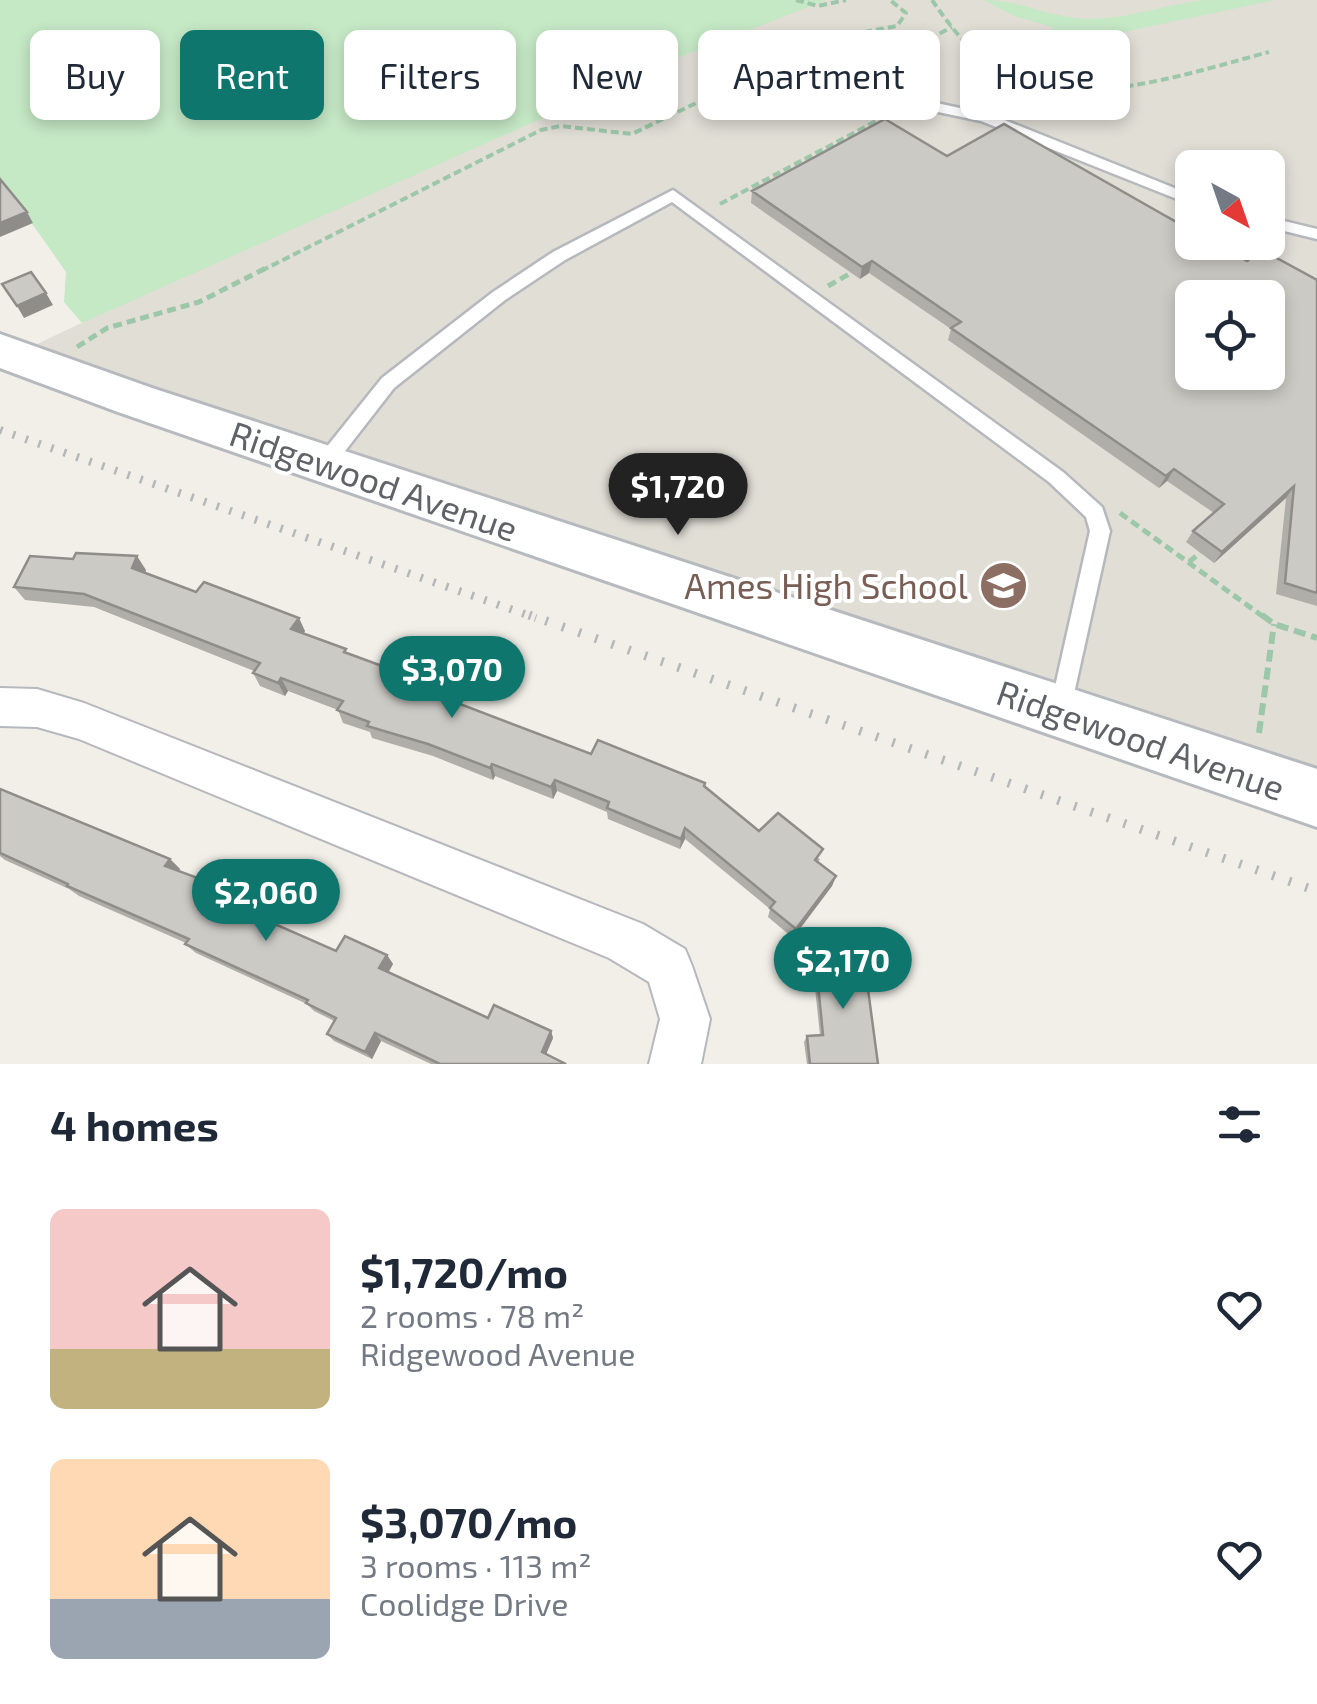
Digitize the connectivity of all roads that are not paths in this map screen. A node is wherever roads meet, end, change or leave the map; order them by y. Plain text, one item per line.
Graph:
1 (940, 104) edge
2 (1175, 193) edge
3 (1285, 226) edge
4 (1317, 234) edge
5 (4, 356) edge
6 (324, 464) junction
7 (0, 707) edge
8 (1060, 711) junction
9 (1317, 798) edge
10 (675, 1064) edge

1 - 2 lane
3 - 4 lane
5 - 6 street, Ridgewood Avenue
6 - 8 street, Ridgewood Avenue
6 - 8 lane
7 - 10 street
8 - 9 street, Ridgewood Avenue

